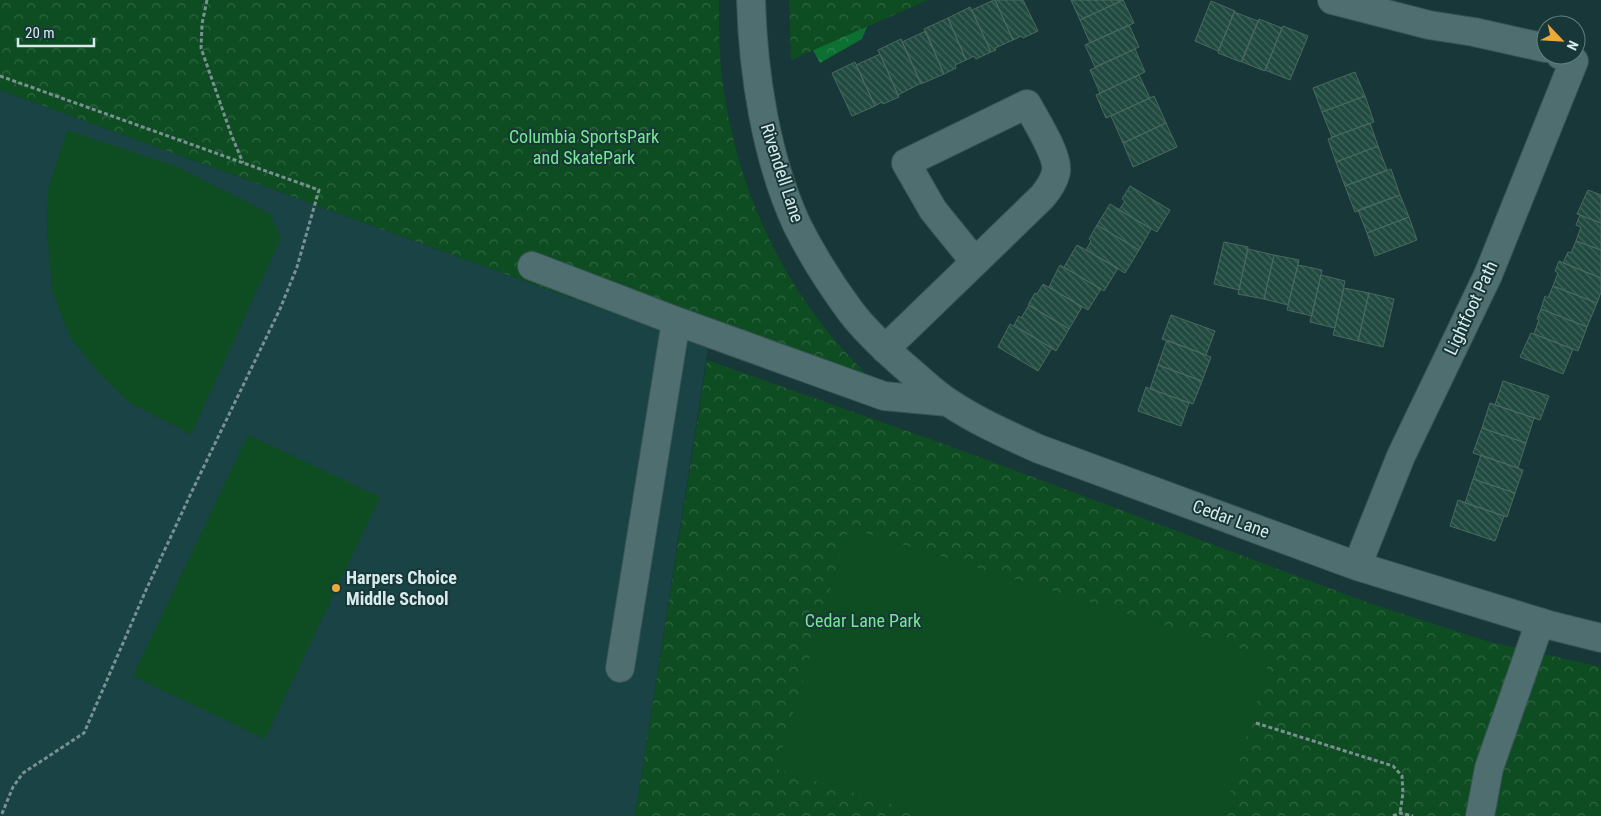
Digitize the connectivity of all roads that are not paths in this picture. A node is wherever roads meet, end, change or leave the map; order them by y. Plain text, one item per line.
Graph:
1 (751, 0) edge
2 (1332, 0) edge
3 (1536, 46) edge
4 (1572, 65) edge
5 (975, 262) junction
6 (532, 266) dead end
7 (676, 321) junction
8 (885, 349) junction
9 (948, 402) junction
10 (1357, 566) junction
11 (1540, 622) junction
12 (1601, 638) edge
13 (620, 668) dead end
14 (1480, 816) edge

1 - 8 street, Rivendell Lane
2 - 3 street
4 - 10 street, Lightfoot Path
5 - 5 street
5 - 8 street
6 - 7 street
7 - 9 street
7 - 13 street
8 - 9 street, Cedar Lane
9 - 10 street, Cedar Lane
10 - 11 street, Cedar Lane
11 - 12 street, Cedar Lane
11 - 14 street

